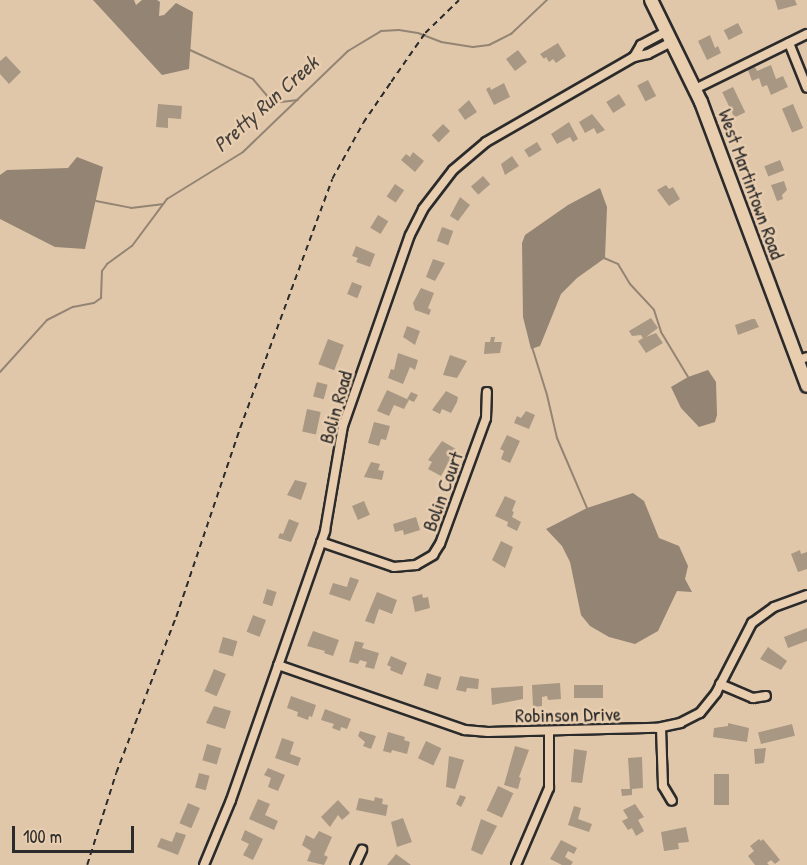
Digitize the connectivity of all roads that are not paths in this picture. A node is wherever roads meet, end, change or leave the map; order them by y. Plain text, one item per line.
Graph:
1 (651, 0) edge
2 (807, 34) edge
3 (670, 36) junction
4 (789, 43) junction
5 (807, 88) edge
6 (695, 89) junction
7 (802, 358) edge
8 (807, 386) edge
9 (487, 392) dead end
10 (321, 542) junction
11 (807, 595) edge
12 (278, 665) junction
13 (720, 684) junction
14 (766, 696) dead end
15 (661, 728) junction
16 (549, 731) junction
17 (672, 801) dead end
18 (362, 850) dead end
19 (204, 865) edge
20 (356, 865) edge
21 (516, 865) edge

1 - 3 main road, West Martintown Road
2 - 4 street
3 - 6 main road, West Martintown Road
3 - 10 street, Bolin Road
4 - 5 street
4 - 6 street
6 - 7 main road, West Martintown Road
7 - 8 main road, West Martintown Road
9 - 10 street, Bolin Court
10 - 12 street, Bolin Road
11 - 13 street, Robinson Drive
12 - 16 street, Robinson Drive
12 - 19 street, Bolin Road
13 - 14 street
13 - 15 street, Robinson Drive
15 - 16 street, Robinson Drive
15 - 17 street
16 - 21 street
18 - 20 street

